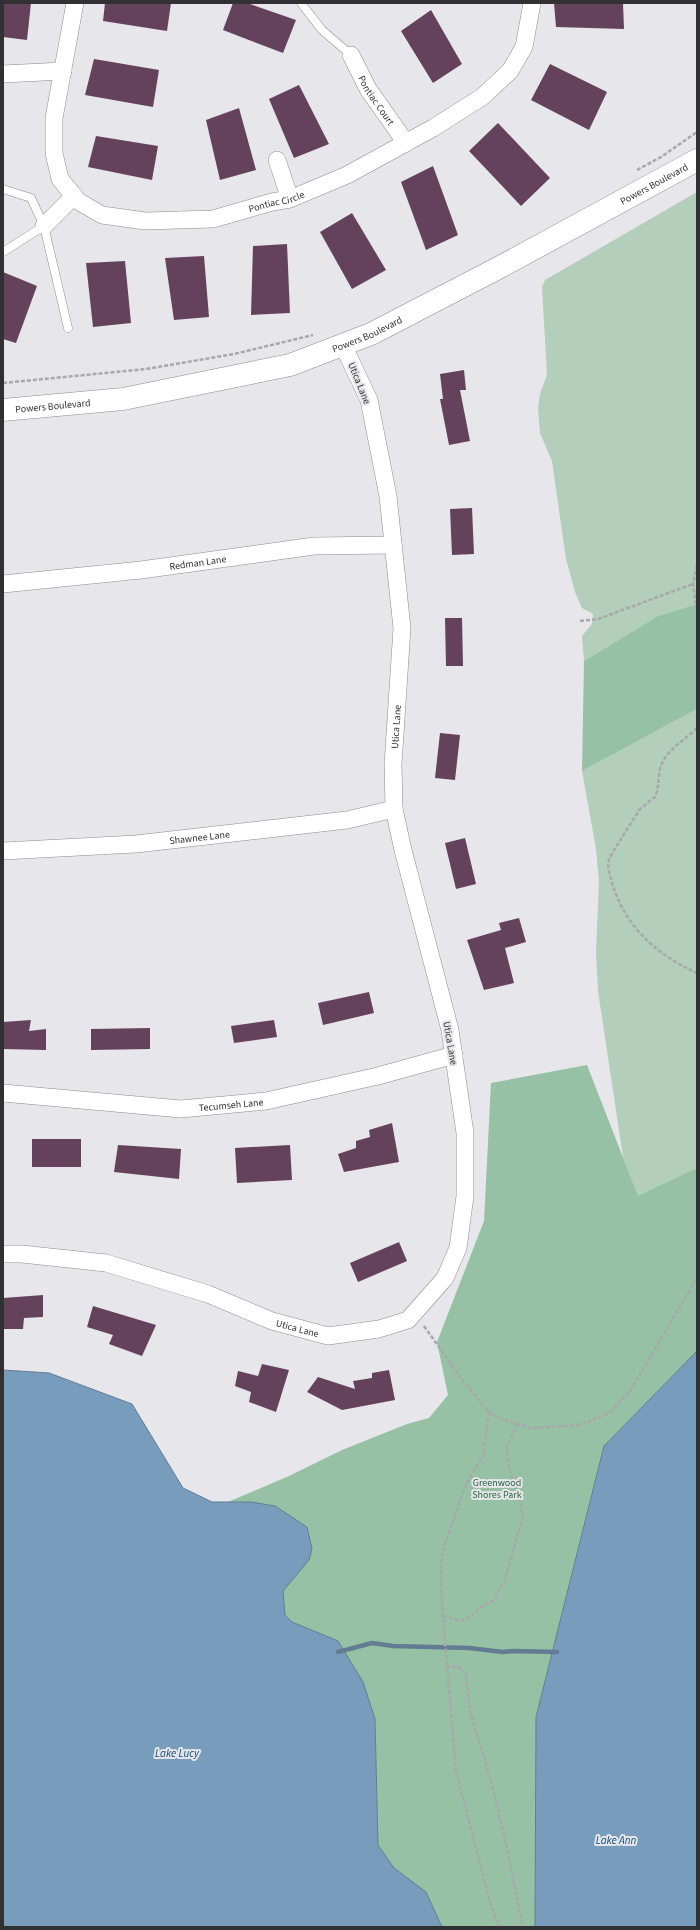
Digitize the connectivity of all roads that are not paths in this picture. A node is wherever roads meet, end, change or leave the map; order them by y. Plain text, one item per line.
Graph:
1 (75, 3) edge
2 (302, 3) edge
3 (532, 3) edge
4 (351, 55) joint
5 (63, 71) junction
6 (3, 74) edge
7 (406, 143) junction
8 (277, 160) dead end
9 (697, 160) edge
10 (3, 189) edge
11 (74, 196) junction
12 (290, 199) junction
13 (44, 226) junction
14 (3, 252) edge
15 (68, 328) dead end
16 (343, 345) junction
17 (3, 410) edge
18 (393, 545) junction
19 (3, 584) edge
20 (394, 809) junction
21 (3, 851) edge
22 (454, 1055) junction
23 (3, 1093) edge
24 (3, 1254) edge

1 - 5 street, Pontiac Circle
2 - 4 lane
3 - 7 street, Pontiac Circle
4 - 7 street, Pontiac Court
5 - 6 street
5 - 11 street, Pontiac Circle
7 - 12 street, Pontiac Circle
8 - 12 street
9 - 16 main road, Powers Boulevard
10 - 13 lane
11 - 12 street, Pontiac Circle
11 - 13 street
13 - 14 lane
13 - 15 lane
16 - 17 main road, Powers Boulevard
16 - 18 street, Utica Lane
18 - 19 street, Redman Lane
18 - 20 street, Utica Lane
20 - 21 street, Shawnee Lane
20 - 22 street, Utica Lane
22 - 23 street, Tecumseh Lane
22 - 24 street, Utica Lane

